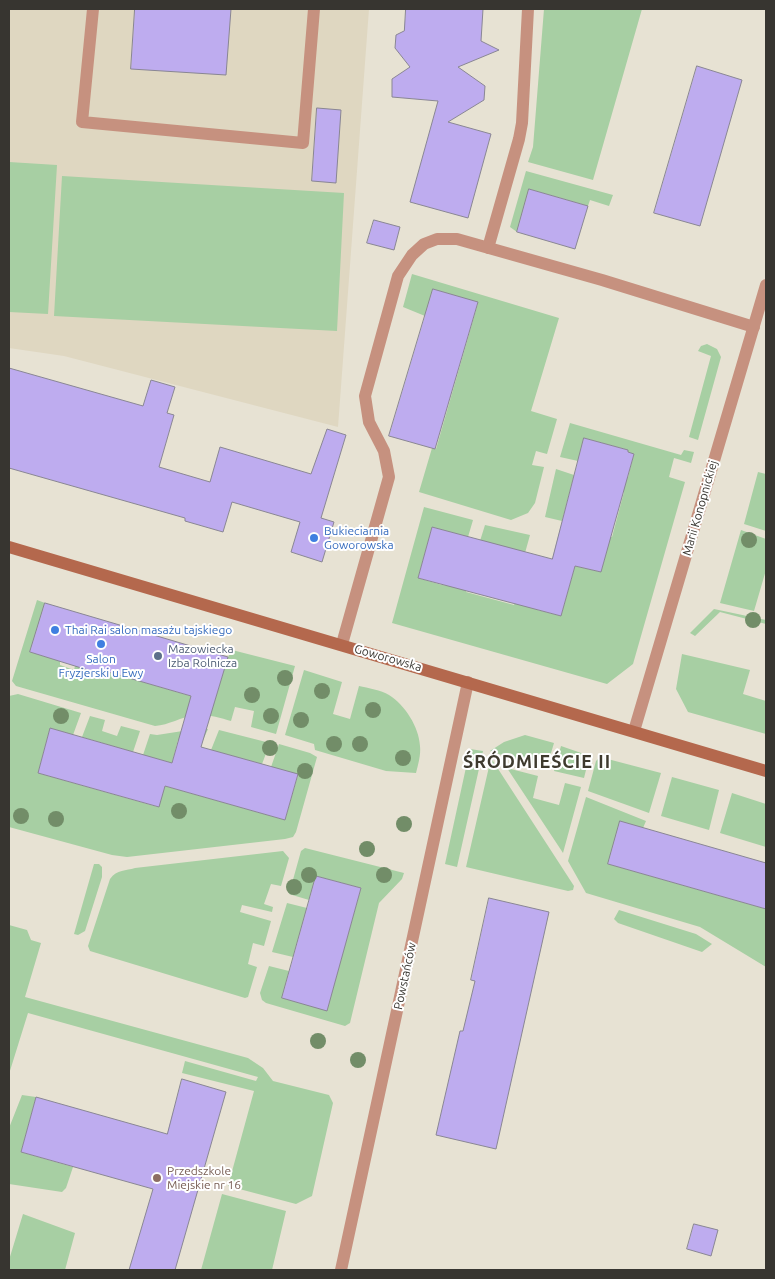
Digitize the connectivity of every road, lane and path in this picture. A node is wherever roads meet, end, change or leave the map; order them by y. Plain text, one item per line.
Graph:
1 (93, 9) edge
2 (314, 9) edge
3 (528, 9) edge
4 (488, 248) junction
5 (766, 285) edge
6 (754, 327) junction
7 (9, 547) edge
8 (342, 644) junction
9 (468, 682) junction
10 (634, 731) junction
11 (766, 770) edge
12 (342, 1270) edge

1 - 2 street
3 - 4 street
4 - 6 street
4 - 8 street
5 - 6 street, Marii Konopnickiej
6 - 10 street, Marii Konopnickiej
7 - 8 street, Goworowska
8 - 9 street, Goworowska
9 - 10 street, Goworowska
9 - 12 street, Powstańców
10 - 11 street, Goworowska

